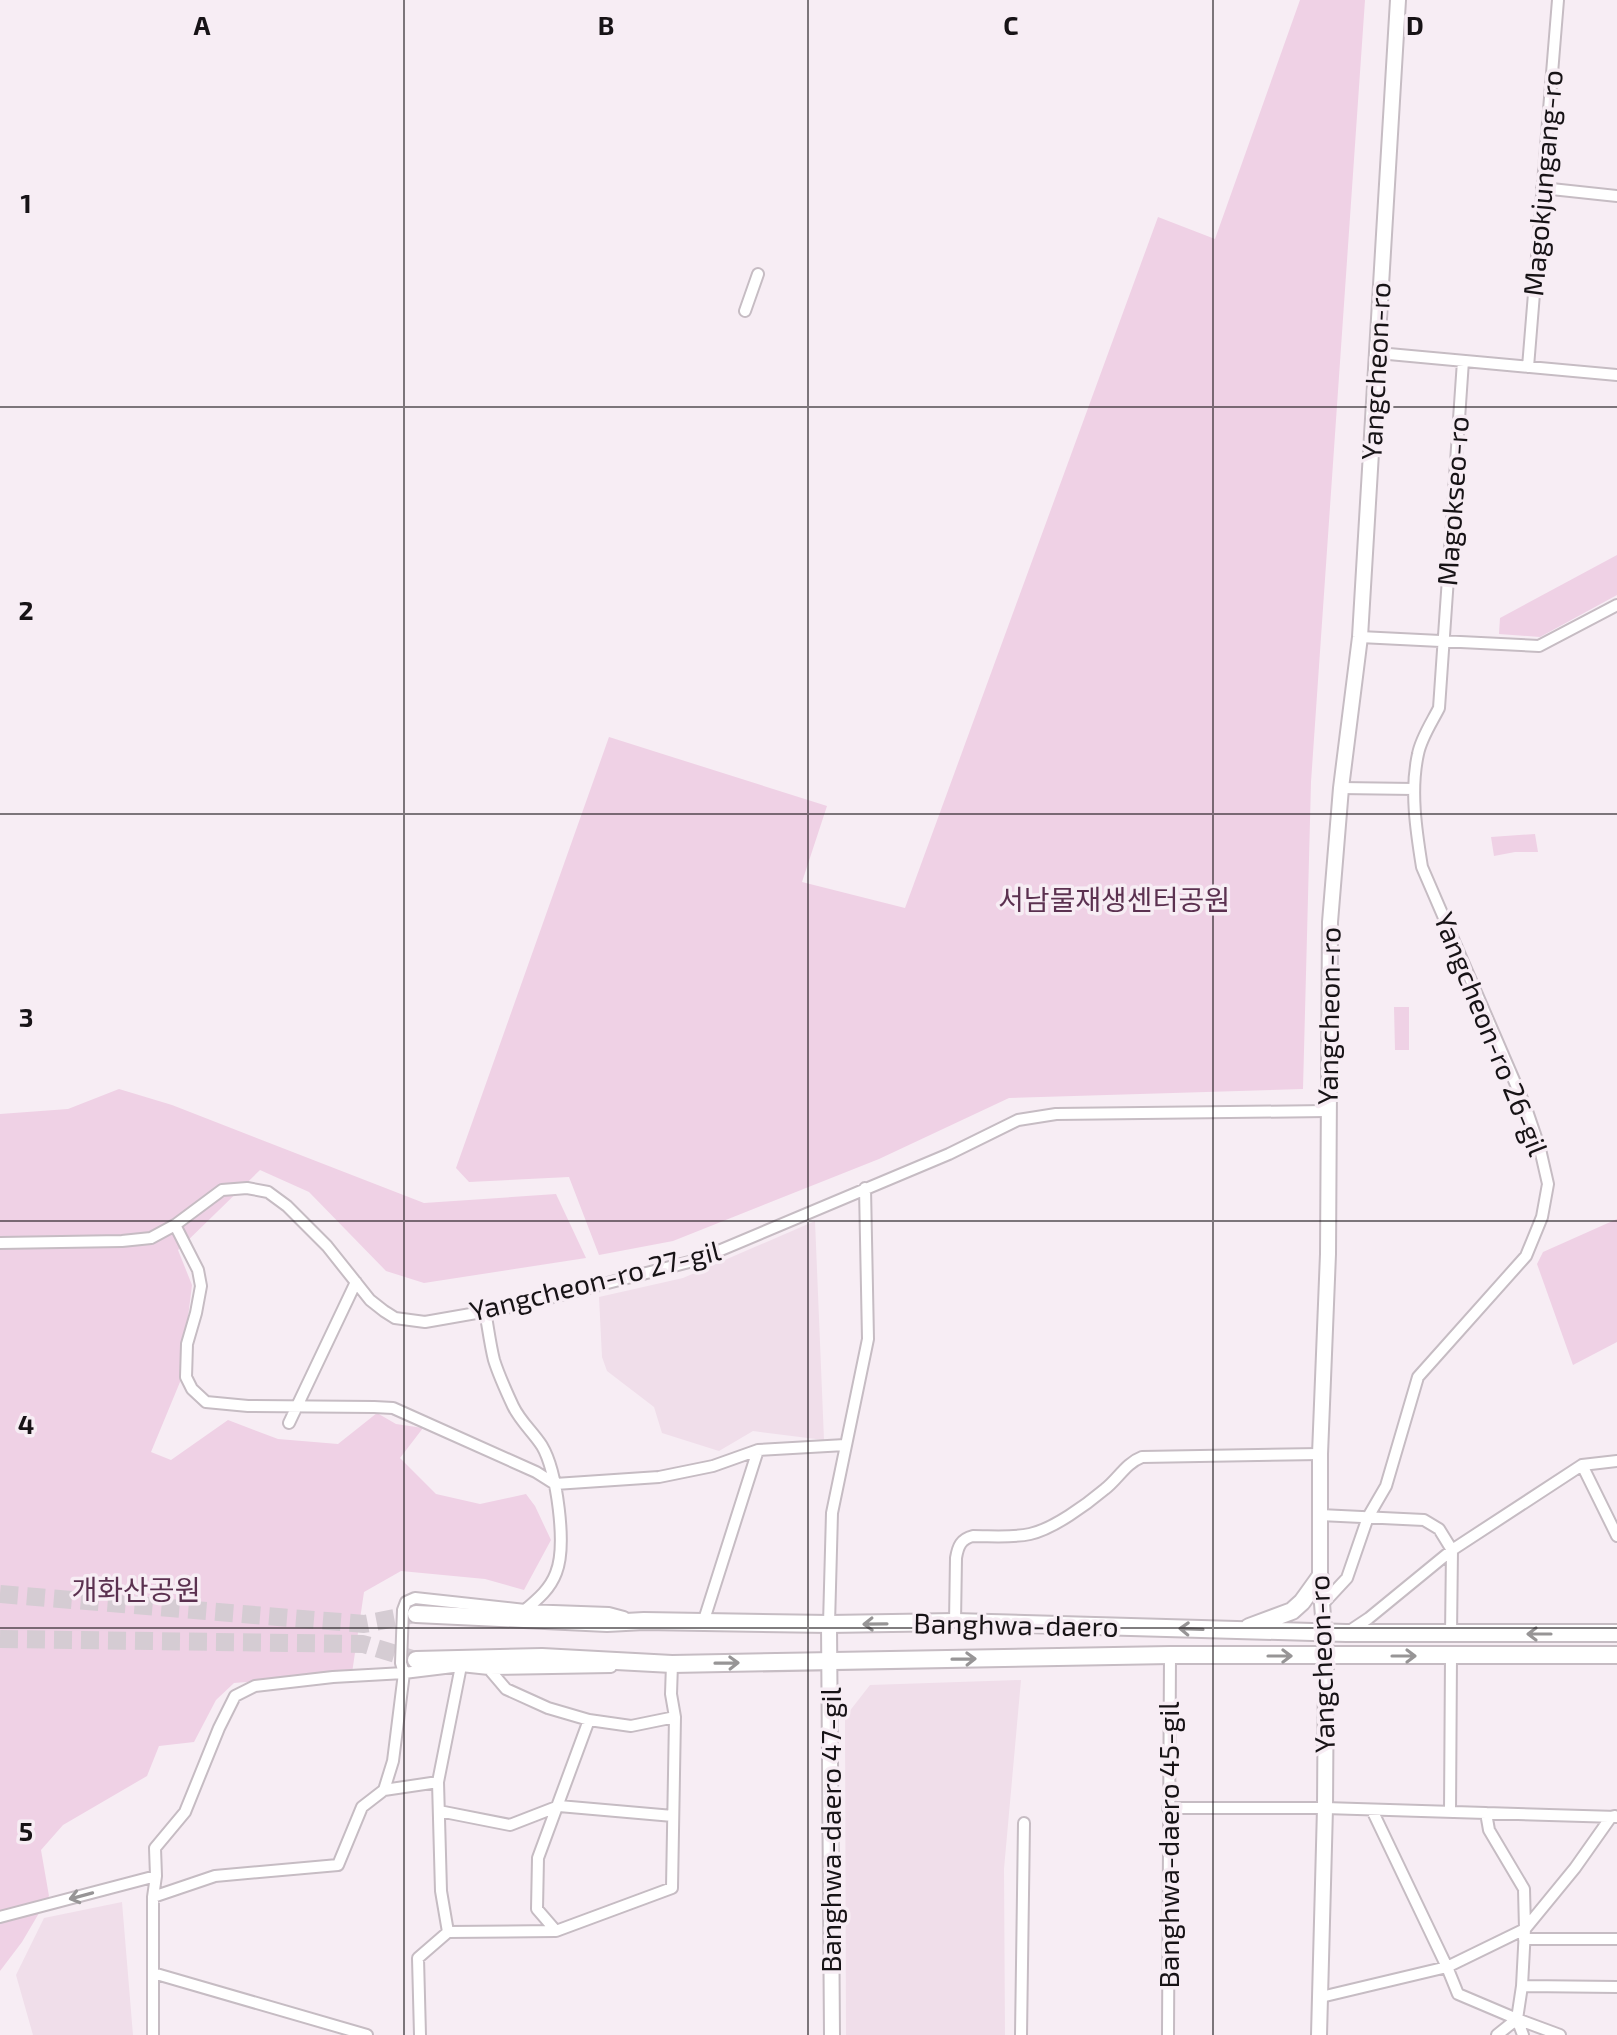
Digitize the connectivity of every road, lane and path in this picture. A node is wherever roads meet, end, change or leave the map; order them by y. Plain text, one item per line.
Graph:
1 (1398, 0) edge
2 (1558, 0) edge
3 (1542, 188) junction
4 (1617, 196) edge
5 (758, 274) dead end
6 (745, 311) dead end
7 (1378, 353) junction
8 (1463, 361) junction
9 (1528, 367) junction
10 (1617, 375) edge
11 (1617, 605) edge
12 (1360, 637) junction
13 (1443, 641) junction
14 (1341, 788) junction
15 (1414, 789) junction
16 (1327, 1111) junction
17 (865, 1188) junction
18 (175, 1225) junction
19 (0, 1243) edge
20 (356, 1282) junction
21 (485, 1311) junction
22 (295, 1407) junction
23 (289, 1423) dead end
24 (845, 1445) junction
25 (758, 1450) junction
26 (1320, 1454) junction
27 (1617, 1461) edge
28 (1582, 1465) junction
29 (555, 1484) junction
30 (1320, 1515) junction
31 (1368, 1517) junction
32 (1617, 1536) edge
33 (1452, 1550) junction
34 (1320, 1577) junction
35 (1321, 1606) junction
36 (525, 1610) junction
37 (416, 1614) tunnel mouth
38 (644, 1621) junction
39 (955, 1622) junction
40 (703, 1623) junction
41 (829, 1624) junction
42 (1239, 1631) junction
43 (1325, 1632) junction
44 (1346, 1633) junction
45 (1617, 1633) edge
46 (1451, 1634) junction
47 (1170, 1655) junction
48 (1617, 1655) edge
49 (1326, 1656) junction
50 (1451, 1656) junction
51 (416, 1660) tunnel mouth
52 (830, 1662) junction
53 (649, 1664) junction
54 (672, 1664) junction
55 (461, 1666) junction
56 (489, 1669) junction
57 (404, 1673) junction
58 (675, 1717) junction
59 (589, 1720) junction
60 (438, 1782) junction
61 (384, 1790) junction
62 (559, 1806) junction
63 (1168, 1808) junction
64 (1325, 1808) junction
65 (1372, 1810) junction
66 (439, 1811) junction
67 (1450, 1812) junction
68 (1486, 1813) junction
69 (673, 1816) junction
70 (1615, 1816) edge
71 (1024, 1823) dead end
72 (156, 1876) junction
73 (153, 1897) junction
74 (0, 1917) edge
75 (556, 1931) junction
76 (448, 1932) junction
77 (1524, 1934) junction
78 (1617, 1939) edge
79 (1447, 1967) junction
80 (153, 1973) junction
81 (1522, 1986) junction
82 (1617, 1987) edge
83 (1321, 1997) junction
84 (1517, 2019) junction
85 (153, 2035) edge
86 (367, 2035) edge
87 (420, 2035) edge
88 (832, 2035) edge
89 (1021, 2035) edge
90 (1168, 2035) edge
91 (1319, 2035) edge
92 (1497, 2035) edge
93 (1523, 2035) edge
94 (1560, 2035) edge

1 - 7 main road, Yangcheon-ro
2 - 3 street, Magokjungang-ro
3 - 4 street
3 - 9 street, Magokjungang-ro
5 - 6 street
7 - 8 street
7 - 12 main road, Yangcheon-ro
8 - 9 street
8 - 13 street, Magokseo-ro
9 - 10 street
11 - 13 street
12 - 13 street
12 - 14 main road, Yangcheon-ro
13 - 15 street, Magokseo-ro
14 - 15 street
14 - 16 main road, Yangcheon-ro
15 - 31 street, Yangcheon-ro 26-gil
16 - 17 street, Yangcheon-ro 27-gil
16 - 26 main road, Yangcheon-ro
17 - 21 street, Yangcheon-ro 27-gil
17 - 24 street
18 - 19 street, Yangcheon-ro 27-gil
18 - 20 street, Yangcheon-ro 27-gil
18 - 22 street
20 - 21 street, Yangcheon-ro 27-gil
20 - 22 street
21 - 29 street
22 - 23 street
22 - 29 street
24 - 25 street
24 - 41 street
25 - 29 street
25 - 40 street
26 - 30 main road, Yangcheon-ro
26 - 39 street
27 - 28 street
28 - 32 street
28 - 33 street
29 - 36 street
30 - 31 street
30 - 34 main road, Yangcheon-ro
31 - 33 street
31 - 35 street, Yangcheon-ro 26-gil
33 - 44 street
33 - 46 street
34 - 35 main road, Yangcheon-ro
34 - 42 main road
35 - 43 main road, Yangcheon-ro
36 - 38 street
36 - 57 street
37 - 38 main road, Banghwa-daero
38 - 40 main road, Banghwa-daero
39 -> 41 main road, Banghwa-daero
42 -> 39 main road, Banghwa-daero
40 - 41 main road, Banghwa-daero
41 - 52 main road, Banghwa-daero 47-gil
42 - 43 main road, Banghwa-daero
43 - 44 main road, Banghwa-daero
43 - 49 main road, Yangcheon-ro
44 - 46 main road, Banghwa-daero
45 -> 46 main road, Banghwa-daero
47 -> 49 main road, Banghwa-daero
52 -> 47 main road, Banghwa-daero
47 - 63 street, Banghwa-daero 45-gil
48 - 50 main road, Banghwa-daero
49 -> 50 main road, Banghwa-daero
49 - 64 main road, Yangcheon-ro
50 - 67 street
51 - 53 main road, Banghwa-daero
54 -> 52 main road, Banghwa-daero
52 - 88 main road, Banghwa-daero 47-gil
53 - 54 main road, Banghwa-daero
53 - 56 street
54 - 58 street
55 - 56 street
55 - 57 street
55 - 60 street
56 - 59 street
57 - 61 street
57 - 72 street
58 - 59 street
58 - 69 street
59 - 62 street
60 - 61 street
60 - 66 street
61 - 73 street
62 - 66 street
62 - 69 street
62 - 75 street
63 - 64 street
63 - 90 street, Banghwa-daero 45-gil
64 - 65 street
64 - 83 main road, Yangcheon-ro
65 - 67 street
65 - 79 street
66 - 76 street
67 - 68 street
68 - 70 street
68 - 77 street
69 - 75 street
70 - 77 street
71 - 89 street
72 - 73 street
72 -> 74 street
73 - 80 street
75 - 76 street
76 - 87 street
77 - 78 street
77 - 79 street
77 - 81 street
79 - 83 street
79 - 84 street
80 - 85 street
80 - 86 street
81 - 82 street
81 - 84 street
83 - 91 main road, Yangcheon-ro
84 - 92 street
84 - 93 street
84 - 94 street

